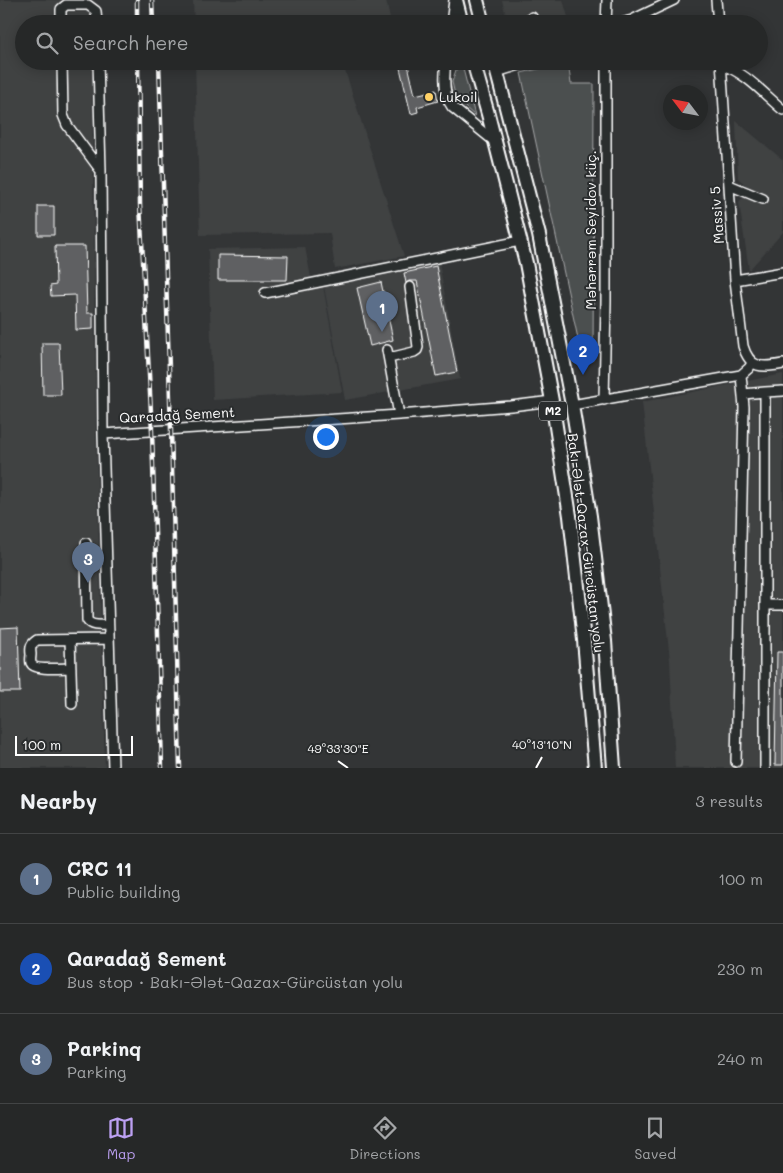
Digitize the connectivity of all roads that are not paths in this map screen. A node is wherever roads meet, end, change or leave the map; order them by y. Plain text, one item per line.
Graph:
1 (455, 0) edge
2 (477, 0) edge
3 (607, 0) edge
4 (674, 0) edge
5 (716, 0) edge
6 (61, 15) edge
7 (96, 15) edge
8 (452, 15) edge
9 (459, 15) edge
10 (481, 15) edge
11 (606, 15) edge
12 (642, 15) edge
13 (717, 15) edge
14 (62, 70) edge
15 (98, 70) edge
16 (445, 70) edge
17 (475, 70) edge
18 (496, 70) edge
19 (606, 70) edge
20 (721, 70) edge
21 (735, 70) edge
22 (783, 110) edge
23 (494, 141) junction
24 (101, 171) junction
25 (729, 185) junction
26 (763, 200) dead end
27 (520, 240) junction
28 (783, 272) edge
29 (735, 280) junction
30 (410, 287) dead end
31 (265, 293) dead end
32 (752, 363) junction
33 (783, 364) edge
34 (741, 375) junction
35 (765, 392) junction
36 (783, 392) edge
37 (743, 394) junction
38 (604, 400) junction
39 (552, 401) junction
40 (572, 405) junction
41 (400, 415) junction
42 (103, 434) junction
43 (86, 543) dead end
44 (765, 605) junction
45 (783, 605) edge
46 (108, 625) junction
47 (109, 639) junction
48 (70, 640) junction
49 (70, 668) junction
50 (72, 704) dead end
51 (736, 762) dead end
52 (113, 768) edge
53 (595, 768) edge
54 (614, 768) edge
55 (765, 768) edge

1 - 8 street
1 - 9 highway
2 - 10 highway
3 - 11 street
4 - 12 street
5 - 13 street
6 - 7 street
14 - 24 street
15 - 24 street
16 - 23 street
17 - 23 highway, Bakı-Ələt-Qazax-Gürcüstan yolu / M2
18 - 40 highway, Bakı-Ələt-Qazax-Gürcüstan yolu / M2
19 - 38 street, Məhərrəm Seyidov küç.
20 - 25 street, Massiv 5
21 - 22 street
23 - 27 highway, Bakı-Ələt-Qazax-Gürcüstan yolu / M2
24 - 42 street
25 - 26 street
25 - 29 street, Massiv 5
27 - 31 street
27 - 39 highway, Bakı-Ələt-Qazax-Gürcüstan yolu / M2
28 - 29 street
29 - 32 street, Massiv 5
30 - 41 street
32 - 33 street
32 - 34 street
34 - 37 street
34 - 38 street
35 - 36 street
35 - 37 street
35 - 44 street
37 - 51 street
38 - 40 street
39 - 41 street, Qaradağ Sement
39 - 53 highway, Bakı-Ələt-Qazax-Gürcüstan yolu / M2
40 - 54 highway, Bakı-Ələt-Qazax-Gürcüstan yolu / M2
41 - 42 street, Qaradağ Sement
42 - 46 street
43 - 46 street
44 - 45 street
44 - 55 street
46 - 47 street
47 - 48 street
47 - 52 street
48 - 49 street
48 - 49 street
49 - 50 street

